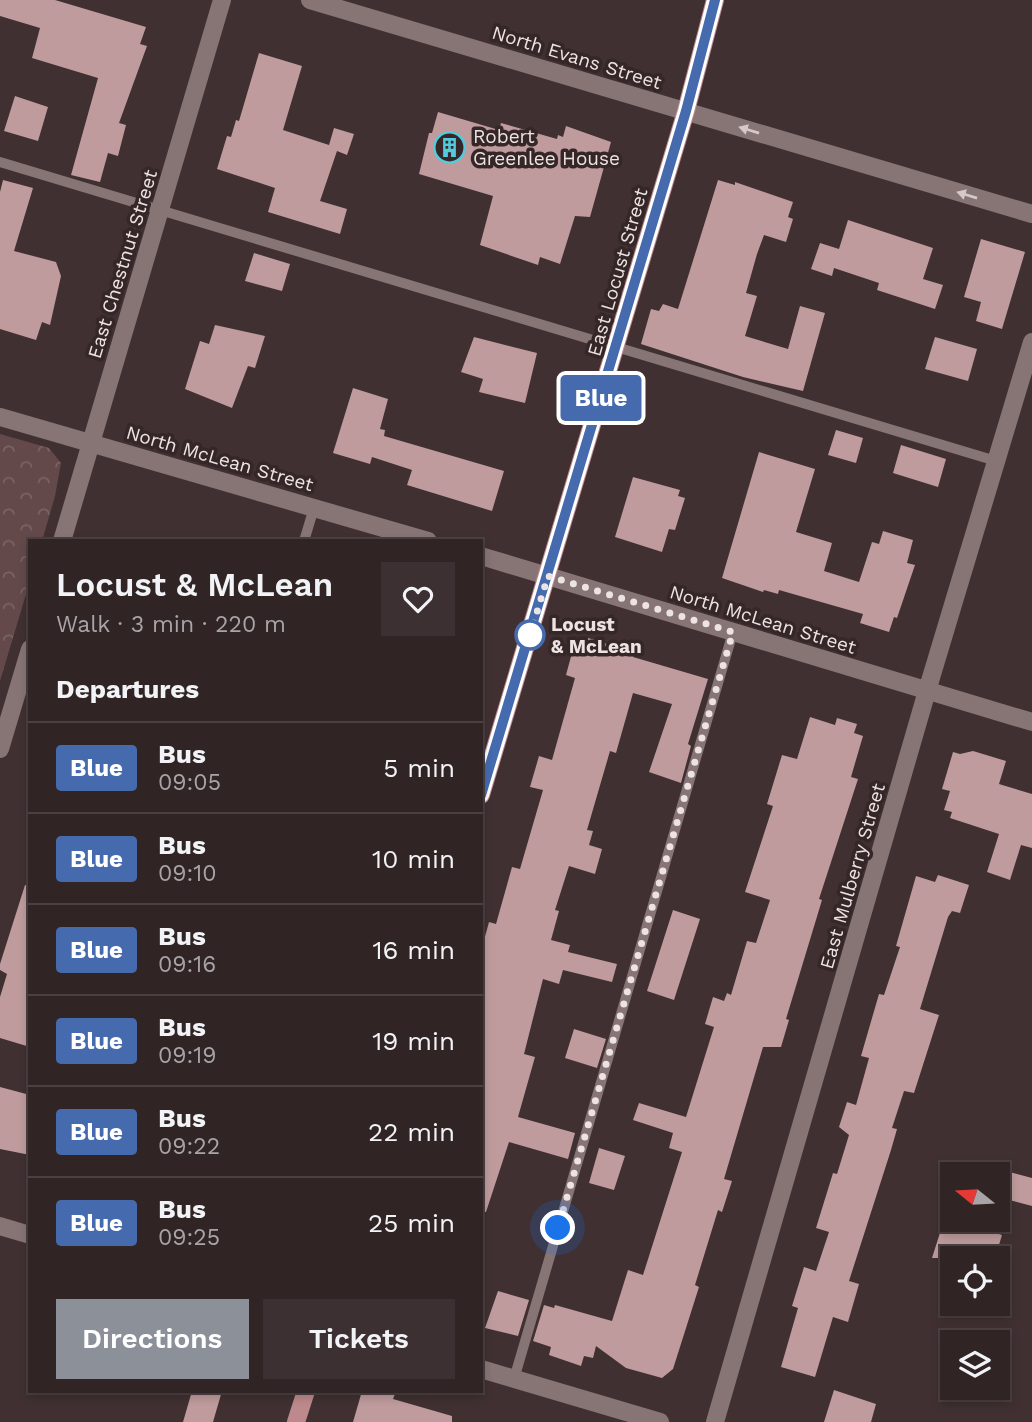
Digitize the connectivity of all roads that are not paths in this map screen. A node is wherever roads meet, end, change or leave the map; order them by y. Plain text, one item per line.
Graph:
1 (222, 0) edge
2 (310, 0) edge
3 (715, 0) edge
4 (686, 111) junction
5 (0, 162) edge
6 (160, 210) junction
7 (1032, 214) edge
8 (1032, 342) edge
9 (616, 348) junction
10 (0, 416) edge
11 (91, 443) junction
12 (996, 461) junction
13 (314, 508) junction
14 (63, 539) edge
15 (305, 539) edge
16 (421, 539) edge
17 (483, 557) edge
18 (548, 576) junction
19 (733, 632) junction
20 (28, 656) edge
21 (927, 691) junction
22 (1032, 722) edge
23 (0, 749) edge
24 (483, 788) edge
25 (0, 1226) edge
26 (28, 1233) edge
27 (483, 1370) edge
28 (514, 1379) junction
29 (305, 1393) edge
30 (296, 1422) edge
31 (660, 1422) edge
32 (715, 1422) edge

1 - 6 street, East Chestnut Street
2 - 4 street, North Evans Street
3 - 4 main road, East Locust Street
7 -> 4 street, North Evans Street
4 - 9 main road, East Locust Street
5 - 6 lane
6 - 9 lane
6 - 11 street, East Chestnut Street
8 - 12 street, East Mulberry Street
9 - 12 lane
9 - 18 main road, East Locust Street
10 - 11 street, North McLean Street
11 - 13 street, North McLean Street
11 - 14 street, East Chestnut Street
12 - 21 street, East Mulberry Street
13 - 15 lane
13 - 16 street, North McLean Street
17 - 18 street, North McLean Street
18 - 19 street, North McLean Street
18 - 24 main road, East Locust Street
19 - 21 street, North McLean Street
19 - 28 lane
20 - 23 street
21 - 22 street, North McLean Street
21 - 32 street, East Mulberry Street
25 - 26 street
27 - 28 street
28 - 31 street
29 - 30 main road

